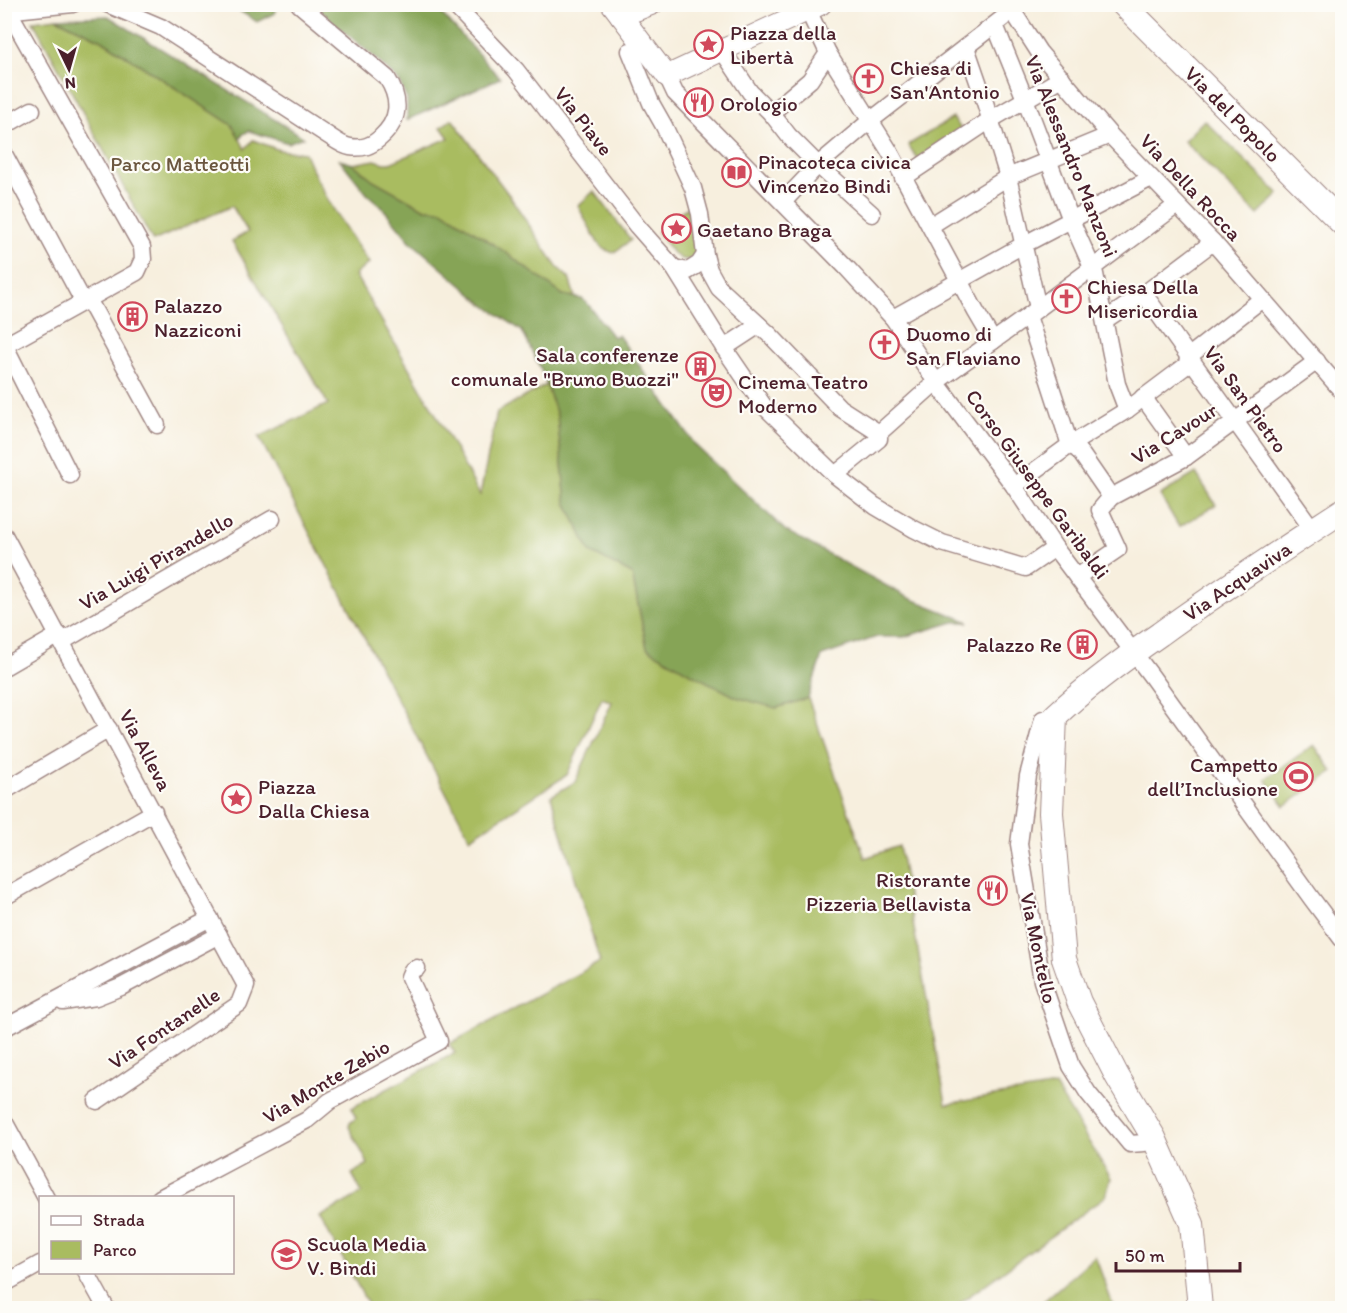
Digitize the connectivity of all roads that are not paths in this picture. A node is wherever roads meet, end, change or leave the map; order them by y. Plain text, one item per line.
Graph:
1 (73, 4) edge
2 (107, 4) edge
3 (299, 4) edge
4 (453, 4) edge
5 (652, 4) edge
6 (1123, 4) edge
7 (811, 6) edge
8 (1015, 7) edge
9 (6, 10) edge
10 (617, 10) edge
11 (995, 25) junction
12 (966, 47) junction
13 (723, 50) junction
14 (630, 51) junction
15 (828, 52) junction
16 (666, 76) junction
17 (1062, 78) junction
18 (1025, 99) junction
19 (32, 110) dead end
20 (771, 112) junction
21 (990, 120) junction
22 (870, 121) junction
23 (4, 126) edge
24 (664, 126) junction
25 (1110, 135) junction
26 (4, 154) edge
27 (1048, 160) junction
28 (818, 165) junction
29 (1008, 177) junction
30 (903, 178) junction
31 (1151, 178) junction
32 (783, 202) junction
33 (1177, 205) junction
34 (872, 214) dead end
35 (1071, 220) junction
36 (1342, 223) edge
37 (930, 226) junction
38 (1214, 242) junction
39 (1023, 245) junction
40 (705, 255) junction
41 (1092, 267) junction
42 (674, 268) junction
43 (959, 280) junction
44 (1144, 294) junction
45 (1262, 299) junction
46 (86, 300) junction
47 (1033, 312) junction
48 (893, 318) junction
49 (1105, 320) junction
50 (759, 325) junction
51 (993, 341) junction
52 (5, 346) edge
53 (724, 348) junction
54 (1188, 357) junction
55 (1317, 361) junction
56 (936, 382) junction
57 (1342, 391) edge
58 (1143, 397) junction
59 (1127, 410) junction
60 (1235, 422) junction
61 (157, 425) dead end
62 (879, 433) junction
63 (1071, 446) junction
64 (1186, 457) junction
65 (70, 475) dead end
66 (835, 475) junction
67 (1014, 486) junction
68 (1111, 497) junction
69 (1342, 511) edge
70 (272, 519) dead end
71 (1313, 530) junction
72 (4, 535) edge
73 (1055, 548) junction
74 (1077, 577) junction
75 (61, 638) junction
76 (1134, 652) junction
77 (4, 667) edge
78 (1055, 716) junction
79 (109, 729) junction
80 (4, 791) edge
81 (154, 813) junction
82 (4, 897) edge
83 (210, 918) junction
84 (219, 935) junction
85 (1342, 939) edge
86 (417, 968) dead end
87 (246, 986) joint
88 (50, 1004) junction
89 (4, 1028) edge
90 (97, 1101) dead end
91 (4, 1121) edge
92 (1154, 1138) junction
93 (45, 1196) edge
94 (162, 1196) edge
95 (39, 1265) edge
96 (87, 1274) edge
97 (4, 1284) edge
98 (106, 1308) edge
99 (1200, 1308) edge

1 - 9 street
2 - 3 street
4 - 42 street, Via Piave
5 - 10 street
6 - 36 main road, Via del Popolo
7 - 13 street
7 - 15 street
8 - 11 street
8 - 17 street, Via Della Rocca
9 - 46 street
10 - 14 street
10 - 16 street
11 - 12 street
11 - 18 street, Via Alessandro Manzoni
12 - 21 street
12 - 22 street
13 - 16 street
13 - 20 street
14 - 16 street
14 - 24 street
15 - 20 street
15 - 22 street
16 - 24 street
16 - 32 street, Corso Giuseppe Garibaldi
17 - 18 street
17 - 25 street, Via Della Rocca
18 - 21 street
18 - 27 street, Via Alessandro Manzoni
19 - 23 street
20 - 28 street
21 - 29 street
21 - 30 street
22 - 28 street
22 - 30 street
24 - 40 street
25 - 27 street
25 - 31 street, Via Della Rocca
26 - 46 street
27 - 29 street
27 - 35 street, Via Alessandro Manzoni
28 - 32 street
28 - 34 street
29 - 37 street
29 - 39 street
30 - 37 street
31 - 33 street, Via Della Rocca
31 - 35 street
32 - 48 street, Corso Giuseppe Garibaldi
33 - 38 street, Via Della Rocca
33 - 41 street
35 - 39 street
35 - 41 street, Via Alessandro Manzoni
37 - 43 street
38 - 44 street
38 - 45 street, Via Della Rocca
39 - 43 street
39 - 47 street
40 - 42 street
40 - 50 street
41 - 47 street
41 - 49 street, Via Alessandro Manzoni
42 - 53 street, Via Piave
43 - 48 street
43 - 51 street
44 - 49 street
44 - 54 street, Via San Pietro
45 - 54 street
45 - 55 street, Via Della Rocca
46 - 52 street
46 - 61 street
47 - 51 street
47 - 63 street
48 - 56 street, Corso Giuseppe Garibaldi
49 - 59 street, Via Alessandro Manzoni
50 - 53 street
50 - 62 street
51 - 56 street
52 - 65 street
53 - 66 street, Via Piave
54 - 58 street
54 - 60 street, Via San Pietro
55 - 57 street, Via Della Rocca
55 - 60 street, Via Cavour
56 - 62 street
56 - 67 street, Corso Giuseppe Garibaldi
58 - 59 street
58 - 64 street
59 - 63 street
60 - 64 street, Via Cavour
60 - 71 street, Via San Pietro
62 - 66 street
63 - 67 street
63 - 68 street
64 - 68 street, Via Cavour
66 - 73 street, Via Piave
67 - 73 street, Corso Giuseppe Garibaldi
68 - 74 street
69 - 71 main road, Via Acquaviva
70 - 75 street, Via Luigi Pirandello
71 - 76 main road, Via Acquaviva
72 - 75 street, Via Alleva
73 - 74 street, Corso Giuseppe Garibaldi
74 - 76 street, Corso Giuseppe Garibaldi
75 - 77 street, Via Luigi Pirandello
75 - 79 street, Via Alleva
76 - 78 main road, Via Montello
76 - 85 street, Corso Giuseppe Garibaldi
78 - 92 main road, Via Montello
78 - 92 street, Via Montello
79 - 80 street
79 - 81 street, Via Alleva
81 - 82 street
81 - 83 street, Via Alleva
83 - 84 street, Via Alleva
83 - 88 street
84 - 87 street, Via Alleva
84 - 88 street
86 - 94 street, Via Monte Zebio
87 - 90 street, Via Fontanelle
88 - 89 street
91 - 93 street
92 - 99 main road, Via Montello
95 - 97 street
96 - 98 street

